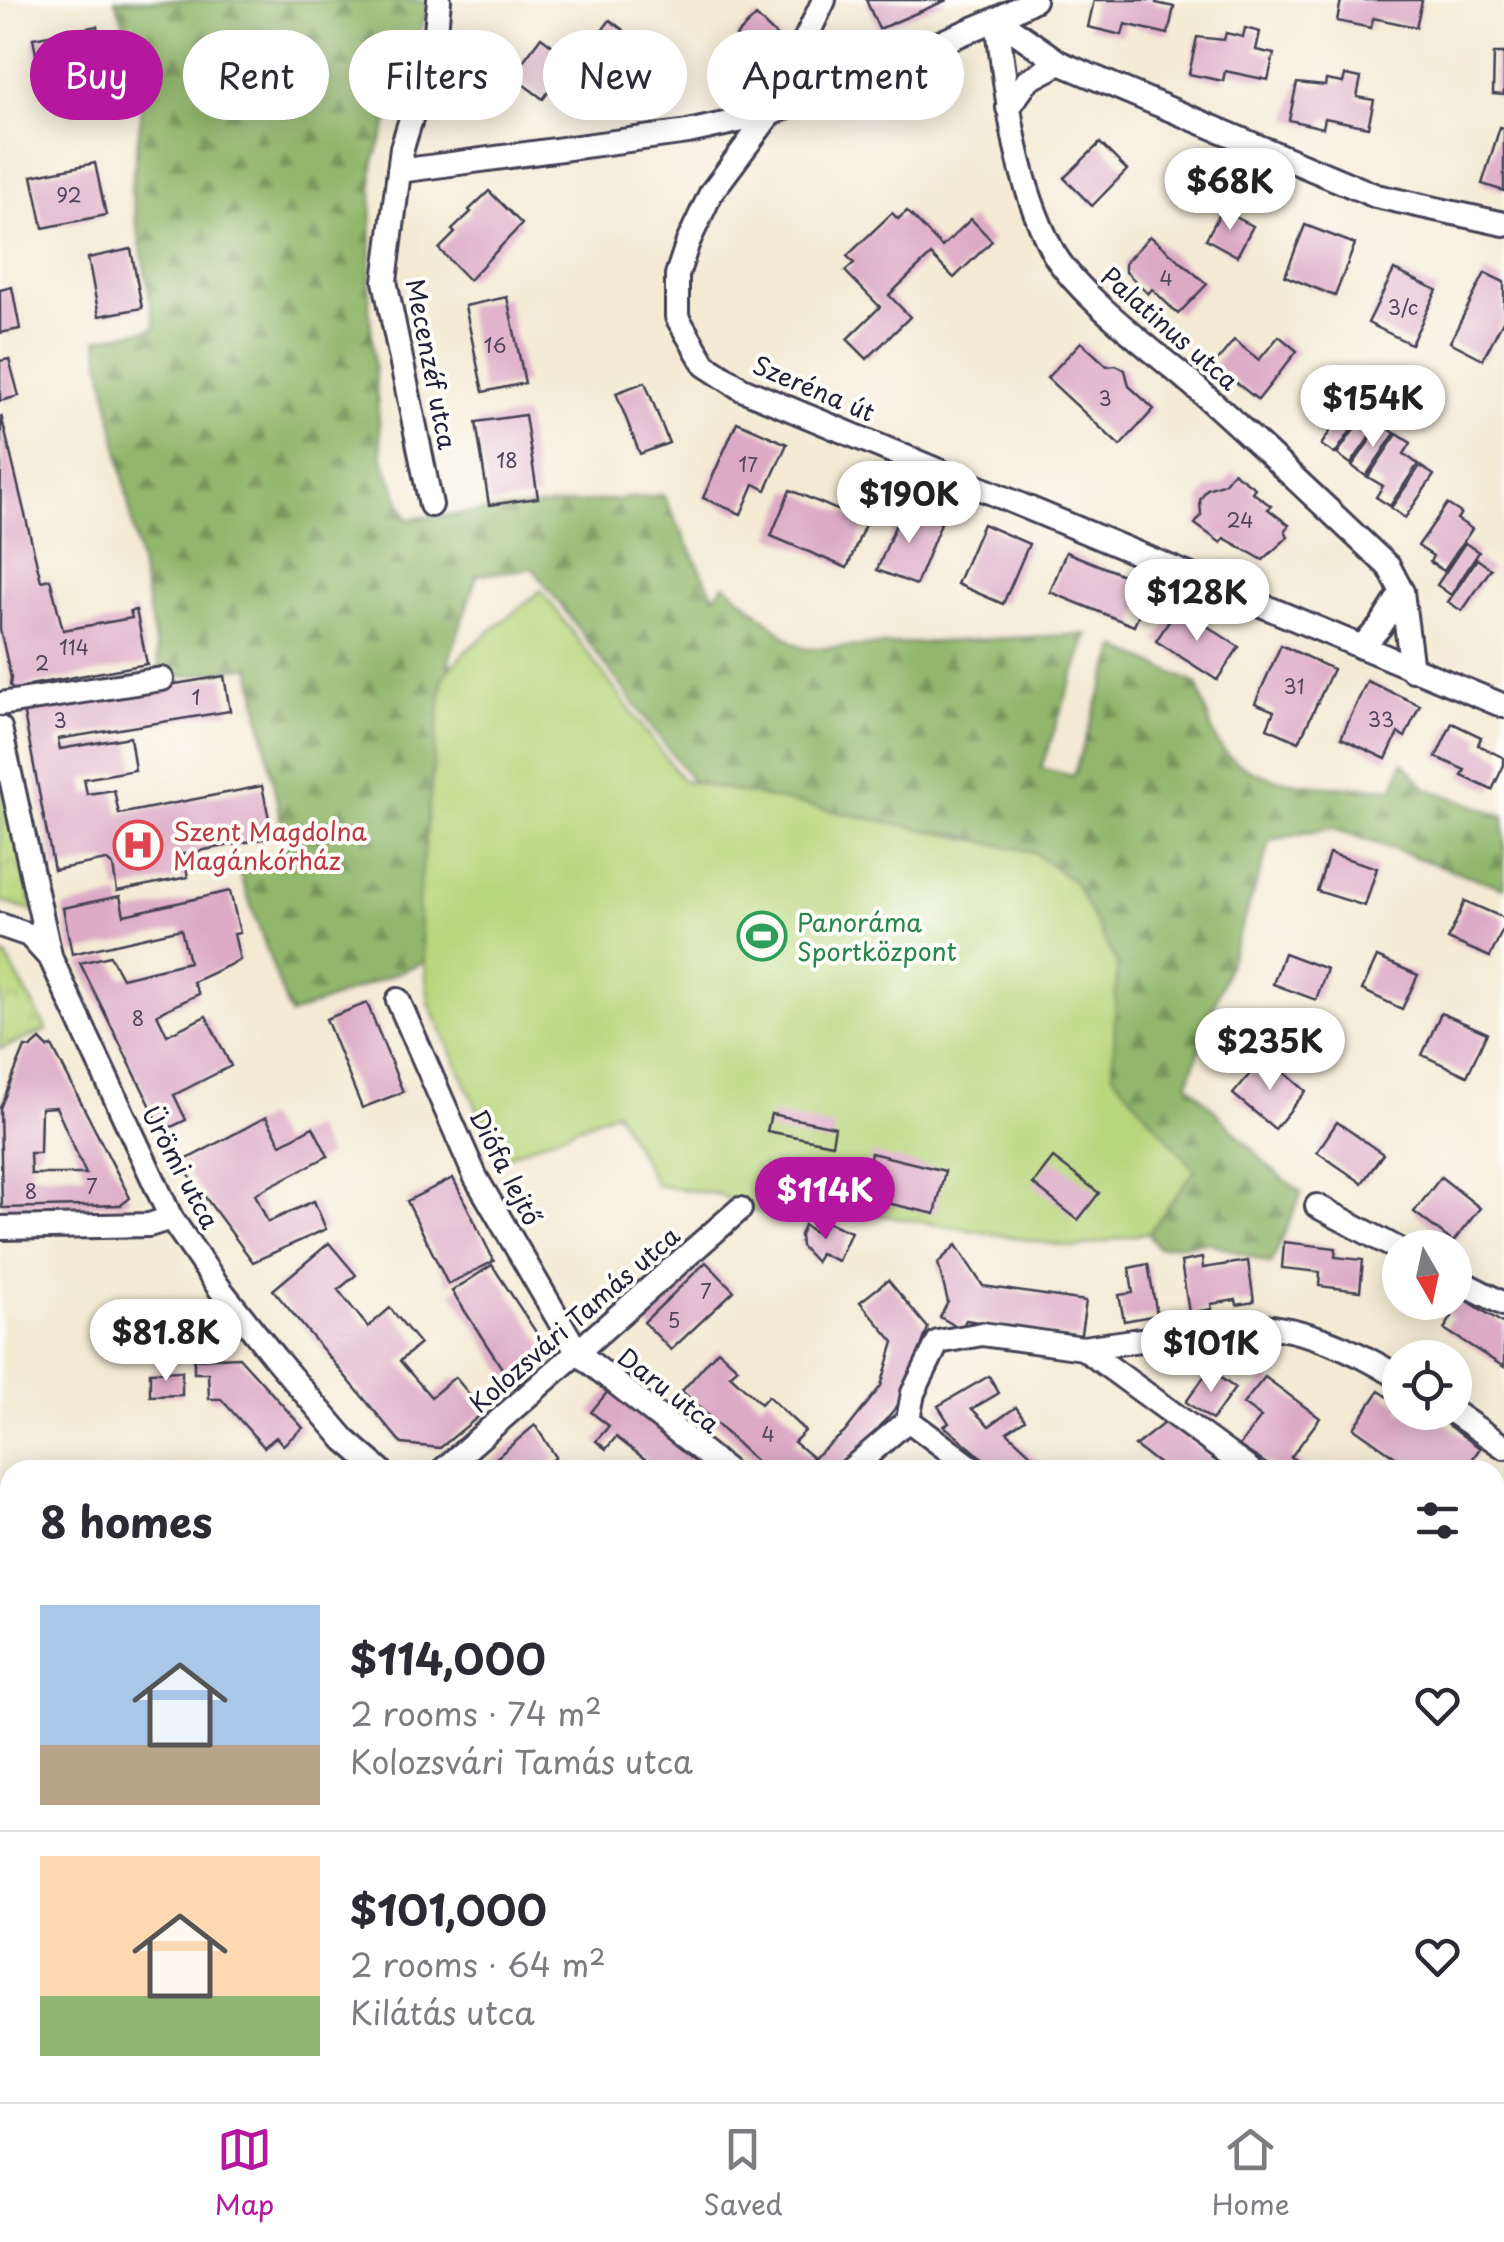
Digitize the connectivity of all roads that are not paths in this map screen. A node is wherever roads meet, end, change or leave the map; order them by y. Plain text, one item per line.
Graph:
1 (439, 0) edge
2 (824, 0) edge
3 (1034, 0) edge
4 (998, 19) junction
5 (810, 30) edge
6 (964, 33) edge
7 (1060, 63) junction
8 (1008, 108) junction
9 (743, 120) edge
10 (766, 120) edge
11 (399, 171) junction
12 (1504, 224) edge
13 (431, 505) dead end
14 (1402, 592) junction
15 (1360, 647) junction
16 (1412, 670) junction
17 (162, 679) dead end
18 (0, 704) edge
19 (1504, 706) edge
20 (0, 728) edge
21 (0, 924) edge
22 (50, 959) junction
23 (398, 1000) dead end
24 (1317, 1206) dead end
25 (740, 1209) dead end
26 (171, 1218) junction
27 (0, 1228) edge
28 (1382, 1240) edge
29 (1472, 1287) edge
30 (1504, 1304) edge
31 (1083, 1348) junction
32 (578, 1353) junction
33 (1382, 1367) edge
34 (908, 1420) junction
35 (1472, 1425) edge
36 (1504, 1447) edge
37 (369, 1460) edge
38 (455, 1460) edge
39 (713, 1460) edge
40 (862, 1460) edge
41 (961, 1460) edge
42 (1236, 1460) edge

1 - 11 street, Mecenzéf utca
2 - 5 street, Szeréna út
3 - 4 street
4 - 6 street
4 - 7 street
4 - 8 street, Palatinus utca
7 - 8 street
7 - 12 street
8 - 14 street, Palatinus utca
9 - 11 street
10 - 15 street, Szeréna út
11 - 13 street, Mecenzéf utca
14 - 15 street
14 - 16 street, Palatinus utca
15 - 16 street, Szeréna út
16 - 19 street, Szeréna út
17 - 18 street
20 - 22 street
21 - 22 street, Ürömi utca
22 - 26 street, Ürömi utca
23 - 32 street, Diófa lejtő
24 - 28 street
25 - 32 street, Kolozsvári Tamás utca
26 - 27 street
26 - 37 street, Ürömi utca
29 - 30 street
31 - 33 street
31 - 34 street
31 - 42 street
32 - 38 street, Kolozsvári Tamás utca
32 - 39 street, Daru utca
34 - 40 street
34 - 41 street
35 - 36 street

